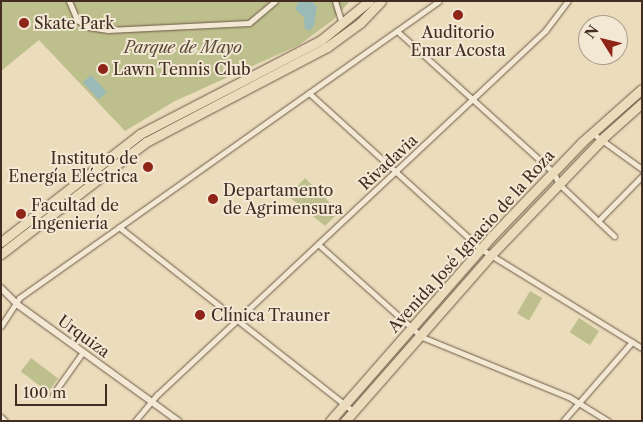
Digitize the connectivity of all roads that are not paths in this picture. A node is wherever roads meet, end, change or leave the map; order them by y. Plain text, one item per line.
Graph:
1 (69, 1) edge
2 (275, 1) edge
3 (335, 1) edge
4 (369, 1) edge
5 (381, 1) edge
6 (439, 1) edge
7 (568, 1) edge
8 (342, 26) junction
9 (397, 31) junction
10 (642, 88) edge
11 (309, 93) junction
12 (473, 99) junction
13 (642, 103) edge
14 (592, 133) junction
15 (601, 140) junction
16 (582, 142) junction
17 (642, 169) edge
18 (395, 172) junction
19 (553, 172) junction
20 (642, 176) edge
21 (559, 184) junction
22 (598, 221) junction
23 (118, 227) junction
24 (614, 236) dead end
25 (1, 242) edge
26 (318, 244) junction
27 (481, 249) junction
28 (1, 254) edge
29 (491, 255) junction
30 (1, 288) edge
31 (459, 291) junction
32 (441, 294) junction
33 (16, 302) junction
34 (237, 320) junction
35 (1, 326) edge
36 (412, 328) junction
37 (420, 335) junction
38 (632, 342) junction
39 (642, 348) edge
40 (83, 352) junction
41 (53, 394) dead end
42 (151, 401) junction
43 (578, 403) junction
44 (344, 404) junction
45 (354, 411) junction
46 (1, 418) edge
47 (5, 421) edge
48 (135, 421) edge
49 (178, 421) edge
50 (330, 421) edge
51 (345, 421) edge
52 (563, 421) edge
53 (608, 421) edge

1 - 2 street
3 - 8 street
4 - 8 main road
5 - 28 main road
6 - 9 street
7 - 12 street, Rivadavia
8 - 25 main road
9 - 11 street
9 - 12 street
10 - 14 main road, Avenida José Ignacio de la Roza
11 - 18 street
11 - 23 street
12 - 18 street, Rivadavia
12 - 19 street
13 - 15 main road, Avenida José Ignacio de la Roza
14 - 15 street
14 - 16 main road, Avenida José Ignacio de la Roza
15 - 17 street
15 - 21 main road, Avenida José Ignacio de la Roza
16 - 19 main road, Avenida José Ignacio de la Roza
16 - 21 main road
18 - 26 street, Rivadavia
18 - 27 street
19 - 21 street
19 - 27 main road, Avenida José Ignacio de la Roza
20 - 22 street
21 - 22 street
21 - 29 main road, Avenida José Ignacio de la Roza
22 - 24 street
23 - 33 street
23 - 34 street
26 - 34 street, Rivadavia
26 - 36 street
27 - 29 street
27 - 31 main road
27 - 32 main road, Avenida José Ignacio de la Roza
29 - 31 main road, Avenida José Ignacio de la Roza
29 - 38 street
30 - 33 street, Urquiza
31 - 37 main road, Avenida José Ignacio de la Roza
32 - 36 main road, Avenida José Ignacio de la Roza
32 - 37 main road
33 - 35 street
33 - 40 street, Urquiza
34 - 42 street, Rivadavia
34 - 44 street
36 - 37 street
36 - 44 main road, Avenida José Ignacio de la Roza
37 - 43 street
37 - 45 main road, Avenida José Ignacio de la Roza
38 - 39 street
38 - 43 street
40 - 41 street
40 - 42 street, Urquiza
42 - 48 street, Rivadavia
42 - 49 street, Urquiza
43 - 52 street
43 - 53 street
44 - 45 street
44 - 50 main road, Avenida José Ignacio de la Roza
45 - 51 main road, Avenida José Ignacio de la Roza
46 - 47 street

